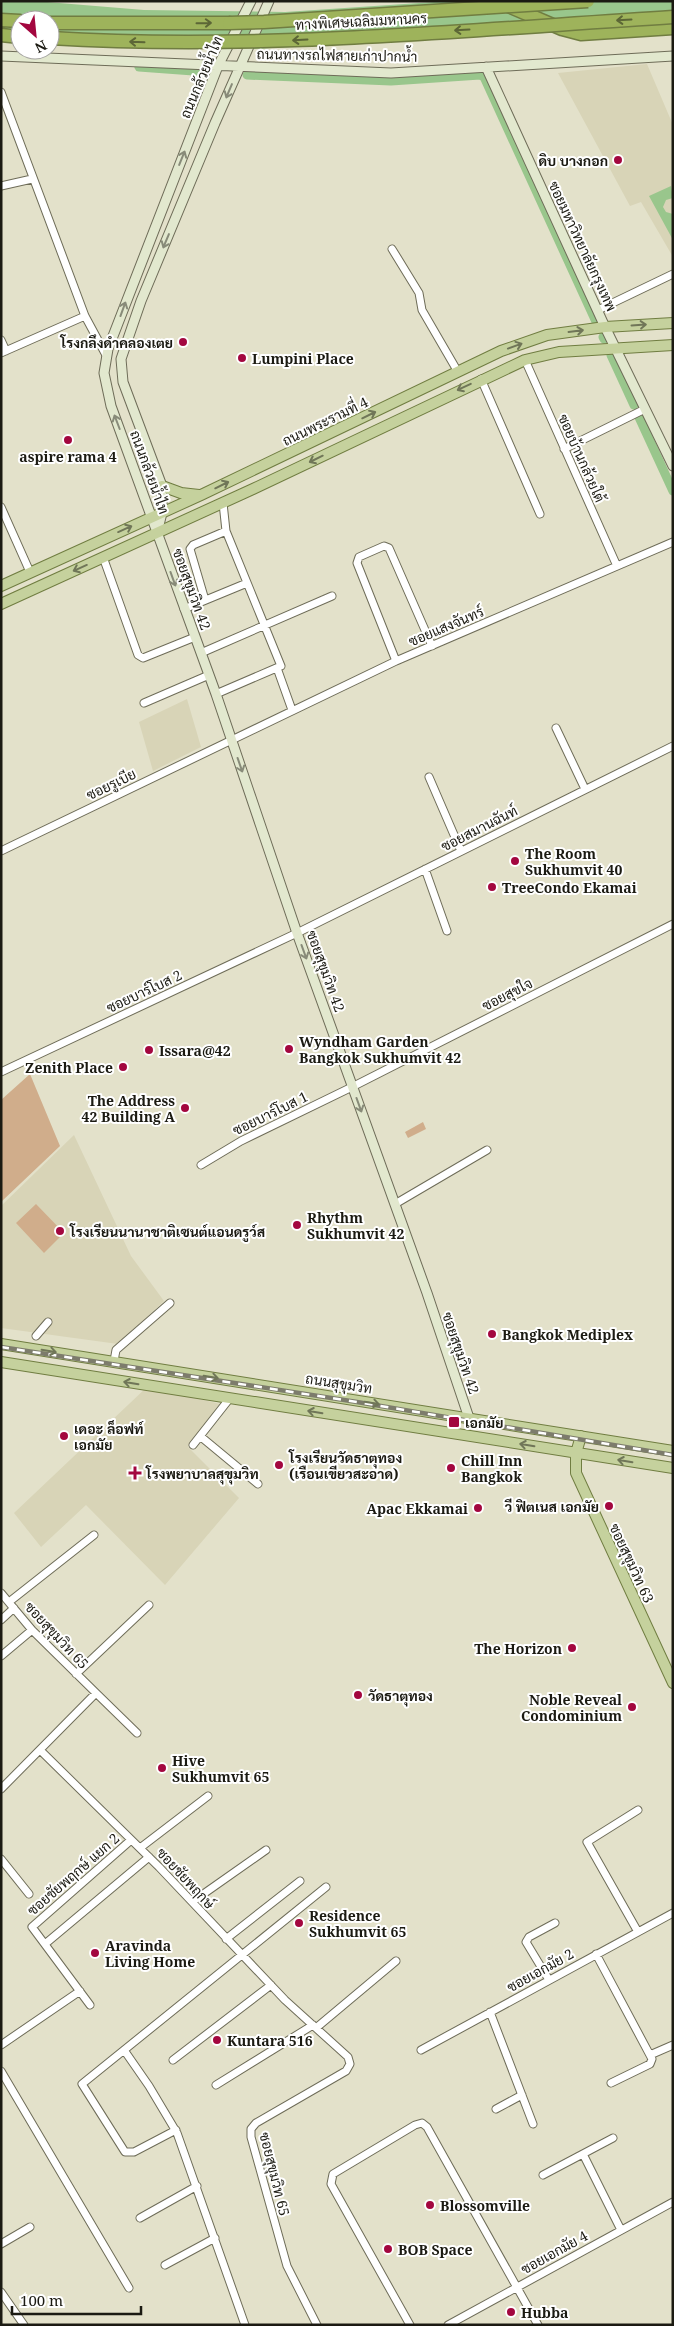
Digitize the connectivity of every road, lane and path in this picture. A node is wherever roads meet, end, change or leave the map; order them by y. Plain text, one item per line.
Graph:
1 (251, 1) edge
2 (269, 1) edge
3 (495, 1) edge
4 (588, 1) edge
5 (673, 17) edge
6 (60, 23) edge
7 (673, 28) edge
8 (60, 38) edge
9 (1, 56) edge
10 (673, 56) edge
11 (218, 66) junction
12 (239, 67) junction
13 (486, 67) junction
14 (1, 92) edge
15 (32, 179) junction
16 (1, 186) edge
17 (392, 249) dead end
18 (673, 274) edge
19 (598, 310) junction
20 (85, 316) junction
21 (673, 323) edge
22 (606, 327) junction
23 (1, 340) edge
24 (673, 345) edge
25 (615, 348) junction
26 (4, 352) edge
27 (106, 355) junction
28 (122, 359) junction
29 (525, 360) junction
30 (458, 372) junction
31 (481, 380) junction
32 (645, 409) junction
33 (564, 449) junction
34 (673, 466) edge
35 (162, 486) junction
36 (201, 495) junction
37 (222, 503) junction
38 (1, 507) edge
39 (540, 514) dead end
40 (157, 515) junction
41 (226, 531) junction
42 (157, 533) junction
43 (673, 542) edge
44 (104, 557) junction
45 (617, 566) junction
46 (30, 572) junction
47 (247, 583) junction
48 (1, 586) edge
49 (332, 596) dead end
50 (205, 600) junction
51 (1, 604) edge
52 (184, 609) junction
53 (264, 627) junction
54 (195, 637) junction
55 (432, 646) junction
56 (201, 653) junction
57 (396, 661) junction
58 (277, 668) junction
59 (209, 675) junction
60 (216, 694) junction
61 (144, 703) dead end
62 (292, 710) junction
63 (556, 728) dead end
64 (231, 739) junction
65 (673, 746) edge
66 (429, 777) dead end
67 (585, 790) junction
68 (1, 851) edge
69 (461, 851) junction
70 (425, 869) junction
71 (673, 924) edge
72 (447, 931) dead end
73 (297, 933) junction
74 (1, 1072) edge
75 (352, 1087) junction
76 (487, 1150) dead end
77 (201, 1165) dead end
78 (394, 1204) junction
79 (170, 1303) dead end
80 (48, 1322) dead end
81 (36, 1336) dead end
82 (1, 1344) edge
83 (1, 1362) edge
84 (114, 1362) junction
85 (163, 1369) junction
86 (160, 1387) junction
87 (230, 1398) junction
88 (469, 1418) junction
89 (200, 1436) junction
90 (467, 1436) junction
91 (581, 1436) junction
92 (193, 1445) dead end
93 (673, 1451) edge
94 (576, 1453) junction
95 (673, 1468) edge
96 (258, 1484) dead end
97 (94, 1535) dead end
98 (1, 1593) edge
99 (9, 1602) junction
100 (149, 1605) dead end
101 (14, 1608) junction
102 (1, 1620) edge
103 (32, 1630) junction
104 (1, 1656) edge
105 (76, 1674) junction
106 (673, 1683) edge
107 (96, 1693) junction
108 (137, 1733) dead end
109 (40, 1750) junction
110 (1, 1789) edge
111 (208, 1796) dead end
112 (638, 1810) dead end
113 (131, 1840) junction
114 (140, 1848) junction
115 (266, 1850) dead end
116 (149, 1857) junction
117 (1, 1859) edge
118 (300, 1881) dead end
119 (326, 1887) dead end
120 (29, 1894) dead end
121 (192, 1902) junction
122 (673, 1913) edge
123 (555, 1922) dead end
124 (638, 1932) junction
125 (226, 1939) junction
126 (45, 1944) junction
127 (596, 1954) junction
128 (241, 1955) junction
129 (396, 1961) dead end
130 (549, 1980) junction
131 (271, 1985) junction
132 (80, 1991) junction
133 (90, 2005) dead end
134 (490, 2012) junction
135 (314, 2027) junction
136 (1, 2045) edge
137 (673, 2045) edge
138 (124, 2050) junction
139 (421, 2050) dead end
140 (650, 2056) junction
141 (174, 2060) dead end
142 (1, 2071) edge
143 (611, 2082) dead end
144 (216, 2085) dead end
145 (522, 2095) junction
146 (496, 2109) dead end
147 (533, 2124) dead end
148 (176, 2130) junction
149 (613, 2138) dead end
150 (583, 2154) junction
151 (543, 2175) dead end
152 (197, 2186) junction
153 (673, 2202) edge
154 (140, 2218) dead end
155 (30, 2227) dead end
156 (621, 2230) junction
157 (215, 2238) junction
158 (1, 2244) edge
159 (166, 2265) dead end
160 (516, 2287) junction
161 (129, 2288) dead end
162 (2, 2293) edge
163 (24, 2325) edge
164 (245, 2325) edge
165 (317, 2325) edge
166 (410, 2325) edge
167 (448, 2325) edge
168 (538, 2325) edge

1 - 11 street, ถนนกล้วยน้ำไท
2 - 12 street, ถนนกล้วยน้ำไท
3 - 7 highway
6 -> 4 highway, ทางพิเศษเฉลิมมหานคร, bridge
5 -> 8 highway, ทางพิเศษเฉลิมมหานคร, bridge
9 - 11 street, ถนนทางรถไฟสายเก่าปากน้ำ
10 - 13 street, ถนนทางรถไฟสายเก่าปากน้ำ
11 - 12 street, ถนนทางรถไฟสายเก่าปากน้ำ
27 -> 11 street, ถนนกล้วยน้ำไท
12 - 13 street, ถนนทางรถไฟสายเก่าปากน้ำ
12 -> 28 street, ถนนกล้วยน้ำไท
13 - 19 street, ซอยมหาวิทยาลัยกรุงเทพ
14 - 15 street
15 - 16 street
15 - 20 street
17 - 30 street
18 - 19 street
19 - 22 street, ซอยมหาวิทยาลัยกรุงเทพ
20 - 26 street
20 - 27 street
22 -> 21 main road, ถนนพระรามที่ 4
22 - 25 street, ซอยมหาวิทยาลัยกรุงเทพ
30 -> 22 main road, ถนนพระรามที่ 4
23 - 26 street
24 - 25 main road
25 - 29 main road
25 - 32 street, ซอยมหาวิทยาลัยกรุงเทพ
27 - 28 street
40 -> 27 street, ถนนกล้วยน้ำไท
28 - 35 street, ถนนกล้วยน้ำไท
29 - 31 main road
29 - 33 street, ซอยบ้านกล้วยใต้
36 -> 30 main road, ถนนพระรามที่ 4
31 -> 37 main road
31 - 39 street
32 - 33 street
32 - 34 street, ซอยมหาวิทยาลัยกรุงเทพ
33 - 45 street, ซอยบ้านกล้วยใต้
35 - 36 main road
35 - 40 street, ถนนกล้วยน้ำไท
36 - 40 main road, ถนนพระรามที่ 4
37 - 41 street
37 - 42 main road
38 - 46 street
40 - 42 street, ถนนกล้วยน้ำไท
46 -> 40 main road, ถนนพระรามที่ 4
41 - 47 street
41 - 50 street
42 - 44 main road
42 -> 52 street, ซอยสุขุมวิท 42
43 - 45 street, ซอยแสงจันทร์
44 -> 51 main road
44 - 54 street
45 - 55 street, ซอยแสงจันทร์
46 - 48 main road, ถนนพระรามที่ 4
47 - 50 street
47 - 53 street
49 - 53 street
50 - 52 street
52 - 54 street, ซอยสุขุมวิท 42
53 - 56 street
53 - 58 street
54 - 56 street, ซอยสุขุมวิท 42
55 - 57 street, ซอยแสงจันทร์
55 - 57 street
56 - 59 street, ซอยสุขุมวิท 42
57 - 62 street, ซอยแสงจันทร์
58 - 60 street
58 - 62 street
59 - 60 street, ซอยสุขุมวิท 42
59 - 61 street
60 - 64 street, ซอยสุขุมวิท 42
62 - 64 street, ซอยแสงจันทร์
63 - 67 street
64 - 68 street, ซอยรูเบีย
64 -> 73 street, ซอยสุขุมวิท 42
65 - 67 street, ซอยสมานฉันท์
66 - 69 street
67 - 69 street, ซอยสมานฉันท์
69 - 70 street, ซอยสมานฉันท์
70 - 72 street
70 - 73 street, ซอยสมานฉันท์
71 - 75 street, ซอยสุขใจ
73 - 74 street, ซอยบาร์โบส 2
73 -> 75 street, ซอยสุขุมวิท 42
75 - 77 street, ซอยบาร์โบส 1
75 -> 78 street, ซอยสุขุมวิท 42
76 - 78 street
78 - 88 street, ซอยสุขุมวิท 42
79 - 84 street
80 - 81 street
82 -> 84 main road, ถนนสุขุมวิท
86 -> 83 main road
84 - 85 main road, ถนนสุขุมวิท
85 - 86 main road
85 -> 88 main road, ถนนสุขุมวิท
86 - 87 main road
87 - 89 street
90 -> 87 main road
88 - 90 main road
88 - 91 main road, ถนนสุขุมวิท
89 - 92 street
89 - 96 street
94 -> 90 main road
91 - 93 main road, ถนนสุขุมวิท
91 - 94 main road
95 -> 94 main road
94 - 106 main road, ซอยสุขุมวิท 63
97 - 99 street
98 - 99 street, ซอยสุขุมวิท 65
99 - 101 street, ซอยสุขุมวิท 65
100 - 105 street
101 - 102 street
101 - 103 street, ซอยสุขุมวิท 65
103 - 104 street
103 - 105 street, ซอยสุขุมวิท 65
105 - 107 street, ซอยสุขุมวิท 65
107 - 108 street, ซอยสุขุมวิท 65
107 - 109 street
109 - 110 street
109 - 113 street, ซอยชัยพฤกษ์
111 - 114 street
112 - 124 street
113 - 114 street, ซอยชัยพฤกษ์
113 - 126 street, ซอยชัยพฤกษ์ แยก 2
114 - 116 street, ซอยชัยพฤกษ์
115 - 121 street
116 - 121 street, ซอยชัยพฤกษ์
116 - 126 street
117 - 120 street
118 - 125 street
119 - 128 street
121 - 125 street, ซอยชัยพฤกษ์
122 - 124 street, ซอยเอกมัย 2
123 - 130 street
124 - 127 street, ซอยเอกมัย 2
125 - 128 street, ซอยชัยพฤกษ์
126 - 132 street
127 - 130 street, ซอยเอกมัย 2
127 - 140 street
128 - 131 street, ซอยชัยพฤกษ์
128 - 138 street
129 - 135 street
130 - 134 street, ซอยเอกมัย 2
131 - 135 street, ซอยชัยพฤกษ์
131 - 141 street
132 - 133 street
132 - 136 street
134 - 139 street, ซอยเอกมัย 2
134 - 145 street
135 - 144 street
135 - 165 street, ซอยสุขุมวิท 65
137 - 140 street
138 - 148 street
138 - 148 street
140 - 143 street
142 - 161 street
145 - 146 street
145 - 147 street
148 - 152 street
149 - 150 street
150 - 151 street
150 - 156 street
152 - 154 street
152 - 157 street
153 - 156 street, ซอยเอกมัย 4
155 - 158 street
156 - 160 street, ซอยเอกมัย 4
157 - 159 street
157 - 164 street
160 - 166 street
160 - 167 street, ซอยเอกมัย 4
160 - 168 street
162 - 163 street

